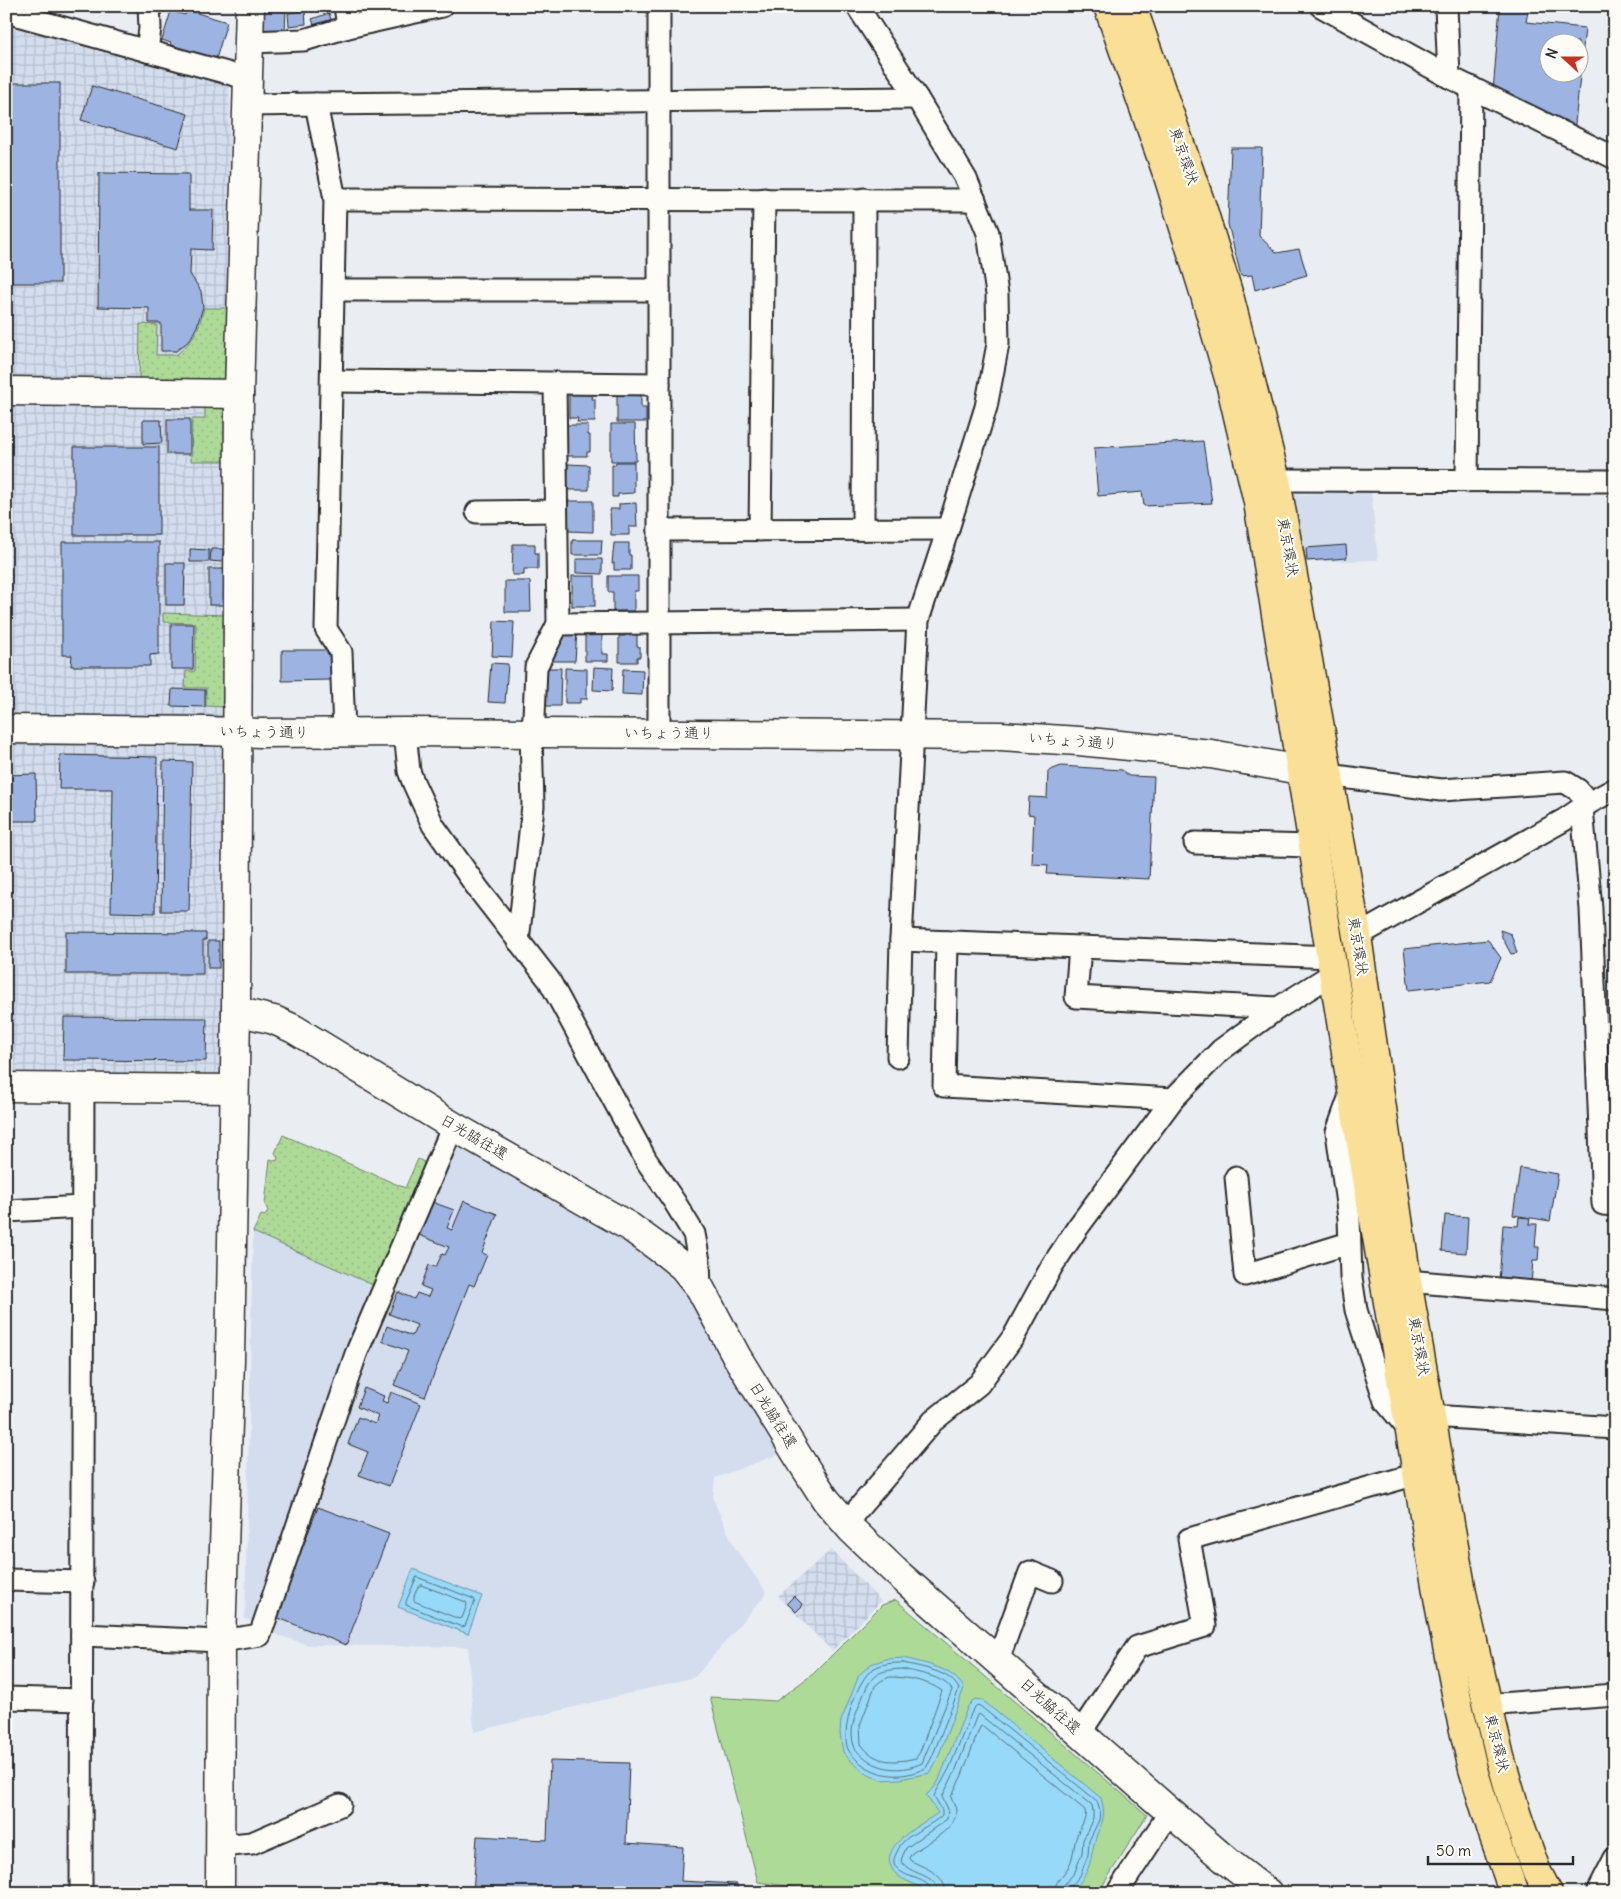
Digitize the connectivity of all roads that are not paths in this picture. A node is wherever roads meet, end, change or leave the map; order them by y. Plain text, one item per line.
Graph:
1 (149, 6) edge
2 (250, 6) edge
3 (442, 6) edge
4 (659, 6) edge
5 (857, 6) edge
6 (1108, 6) edge
7 (1132, 6) edge
8 (1321, 6) edge
9 (1446, 6) edge
10 (6, 12) edge
11 (347, 17) edge
12 (250, 42) junction
13 (147, 51) junction
14 (1449, 77) junction
15 (1471, 87) junction
16 (248, 92) junction
17 (918, 98) junction
18 (659, 101) junction
19 (316, 104) junction
20 (1615, 158) edge
21 (659, 198) junction
22 (335, 199) junction
23 (764, 199) junction
24 (864, 199) junction
25 (975, 200) junction
26 (334, 290) junction
27 (659, 290) junction
28 (332, 381) junction
29 (554, 383) junction
30 (659, 384) junction
31 (6, 391) edge
32 (239, 394) junction
33 (1276, 480) junction
34 (1467, 481) junction
35 (1615, 481) edge
36 (556, 511) junction
37 (477, 512) dead end
38 (863, 529) junction
39 (948, 529) junction
40 (659, 530) junction
41 (760, 530) junction
42 (918, 620) junction
43 (658, 622) junction
44 (558, 624) junction
45 (6, 729) edge
46 (236, 732) junction
47 (344, 732) junction
48 (405, 732) junction
49 (531, 732) junction
50 (659, 733) junction
51 (911, 735) junction
52 (1300, 770) junction
53 (1328, 775) junction
54 (1615, 789) edge
55 (1585, 805) junction
56 (1195, 843) dead end
57 (1313, 846) junction
58 (1357, 936) junction
59 (902, 940) junction
60 (518, 941) junction
61 (947, 942) junction
62 (1080, 947) junction
63 (1333, 965) junction
64 (1278, 1008) junction
65 (236, 1010) junction
66 (898, 1057) dead end
67 (6, 1087) edge
68 (83, 1088) junction
69 (234, 1089) junction
70 (1352, 1090) junction
71 (1173, 1099) junction
72 (453, 1126) junction
73 (1236, 1177) dead end
74 (1615, 1204) edge
75 (83, 1207) junction
76 (6, 1211) edge
77 (1350, 1243) junction
78 (1407, 1281) junction
79 (700, 1288) junction
80 (1615, 1299) edge
81 (1432, 1416) junction
82 (1615, 1428) edge
83 (1409, 1430) junction
84 (1417, 1474) junction
85 (846, 1523) junction
86 (6, 1580) edge
87 (1052, 1581) dead end
88 (83, 1582) junction
89 (82, 1635) junction
90 (221, 1642) junction
91 (998, 1660) junction
92 (1615, 1695) edge
93 (6, 1698) edge
94 (82, 1700) junction
95 (1487, 1705) junction
96 (1080, 1733) junction
97 (340, 1804) dead end
98 (1170, 1812) junction
99 (220, 1846) junction
100 (1615, 1858) edge
101 (1542, 1881) edge
102 (81, 1893) edge
103 (220, 1893) edge
104 (1117, 1893) edge
105 (1268, 1893) edge
106 (1515, 1893) edge
107 (1597, 1893) edge

1 - 13 street
2 - 12 street
3 - 11 street
4 - 18 street
5 - 17 street
6 - 52 highway, 東京環状
7 - 33 highway, 東京環状
8 - 14 street
9 - 14 street
10 - 13 street
11 - 12 street
12 - 16 street
13 - 16 street
14 - 15 street
15 - 20 street
15 - 34 street
16 - 19 street
16 - 32 street
17 - 18 street
17 - 25 street
18 - 19 street
18 - 21 street
19 - 22 street
21 - 22 street
21 - 23 street
21 - 27 street
22 - 26 street
23 - 24 street
23 - 41 street
24 - 25 street
24 - 38 street
25 - 39 street
26 - 27 street
26 - 28 street
27 - 30 street
28 - 29 street
28 - 47 street
29 - 30 street
29 - 36 street
30 - 40 street
31 - 32 street
32 - 46 street
33 - 34 street
33 - 53 highway, 東京環状
34 - 35 street
36 - 37 street
36 - 44 street
38 - 39 street
38 - 41 street
39 - 42 street
40 - 41 street
40 - 43 street
42 - 43 street
42 - 51 street
43 - 44 street
43 - 50 street
44 - 49 street
45 - 46 street, いちょう通り
46 - 47 street, いちょう通り
46 - 65 street
47 - 48 street, いちょう通り
48 - 49 street, いちょう通り
48 - 60 street
49 - 50 street, いちょう通り
49 - 60 street
50 - 51 street, いちょう通り
51 - 52 street, いちょう通り
51 - 59 street
52 - 53 street, いちょう通り
52 - 57 highway, 東京環状
53 - 55 street
53 - 58 highway, 東京環状
54 - 55 street
55 - 58 street
55 - 74 street
56 - 57 street
57 - 63 highway, 東京環状
58 - 78 highway, 東京環状
59 - 61 street
59 - 66 street
60 - 79 street
61 - 62 street
61 - 71 street
62 - 63 street
62 - 64 street
63 - 64 street
63 - 70 highway, 東京環状
64 - 71 street
65 - 69 street
65 - 72 street, 日光脇往還
67 - 68 street
68 - 69 street
68 - 75 street
69 - 90 street
70 - 77 street
70 - 83 highway, 東京環状
71 - 85 street
72 - 79 street, 日光脇往還
72 - 90 street
73 - 77 street
75 - 76 street
75 - 88 street
77 - 83 street
78 - 80 street
78 - 81 highway, 東京環状
79 - 85 street, 日光脇往還
81 - 82 street
81 - 95 highway, 東京環状
83 - 84 highway, 東京環状
84 - 96 street
84 - 106 highway, 東京環状
85 - 91 street, 日光脇往還
86 - 88 street
87 - 91 street
88 - 89 street
89 - 90 street
89 - 94 street
90 - 99 street
91 - 96 street, 日光脇往還
92 - 95 street
93 - 94 street
94 - 102 street
95 - 101 highway, 東京環状
96 - 98 street, 日光脇往還
97 - 99 street
98 - 104 street
98 - 105 street, 日光脇往還
99 - 103 street
100 - 107 street
101 - 106 street

